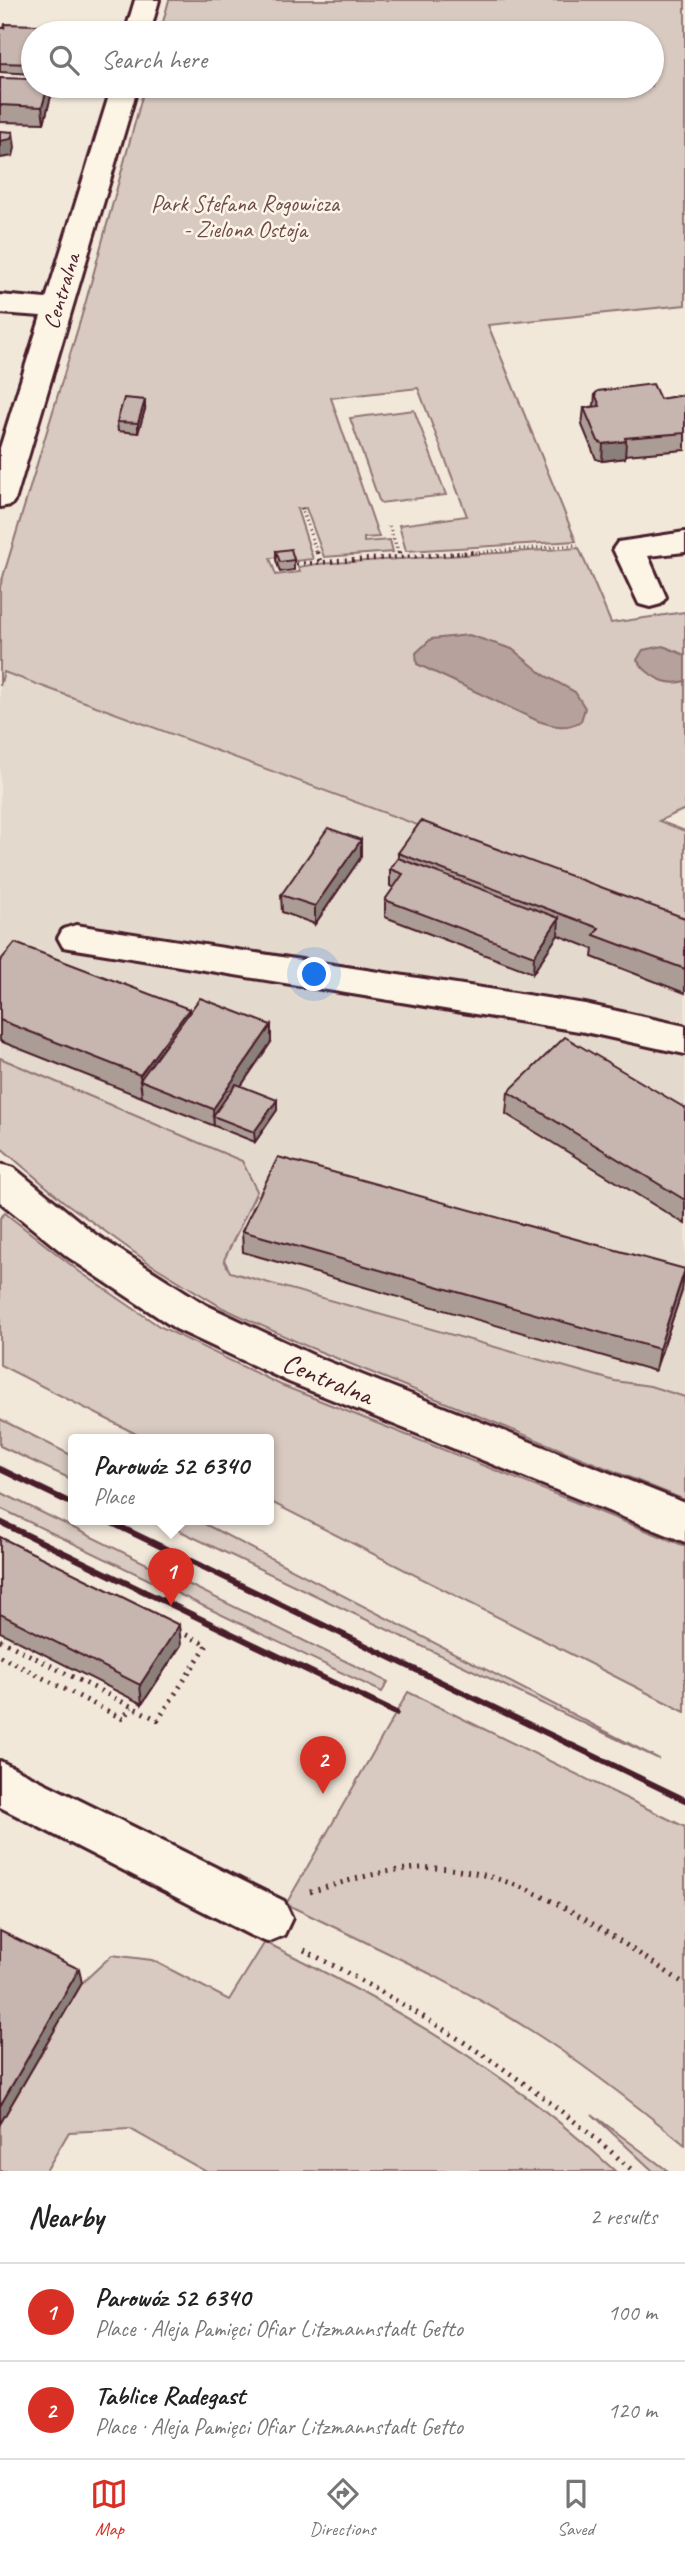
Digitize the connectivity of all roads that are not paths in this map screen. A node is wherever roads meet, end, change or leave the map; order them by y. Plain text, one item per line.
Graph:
1 (147, 0) edge
2 (141, 21) edge
3 (121, 98) edge
4 (0, 304) edge
5 (55, 308) junction
6 (0, 498) edge
7 (685, 542) edge
8 (650, 597) dead end
9 (76, 938) dead end
10 (685, 1040) edge
11 (0, 1179) edge
12 (685, 1523) edge
13 (0, 1783) edge
14 (259, 1914) road end

1 - 2 street
3 - 5 street, Centralna
4 - 5 street
5 - 6 street, Centralna
7 - 8 street
9 - 10 street
11 - 12 street, Centralna
13 - 14 street

